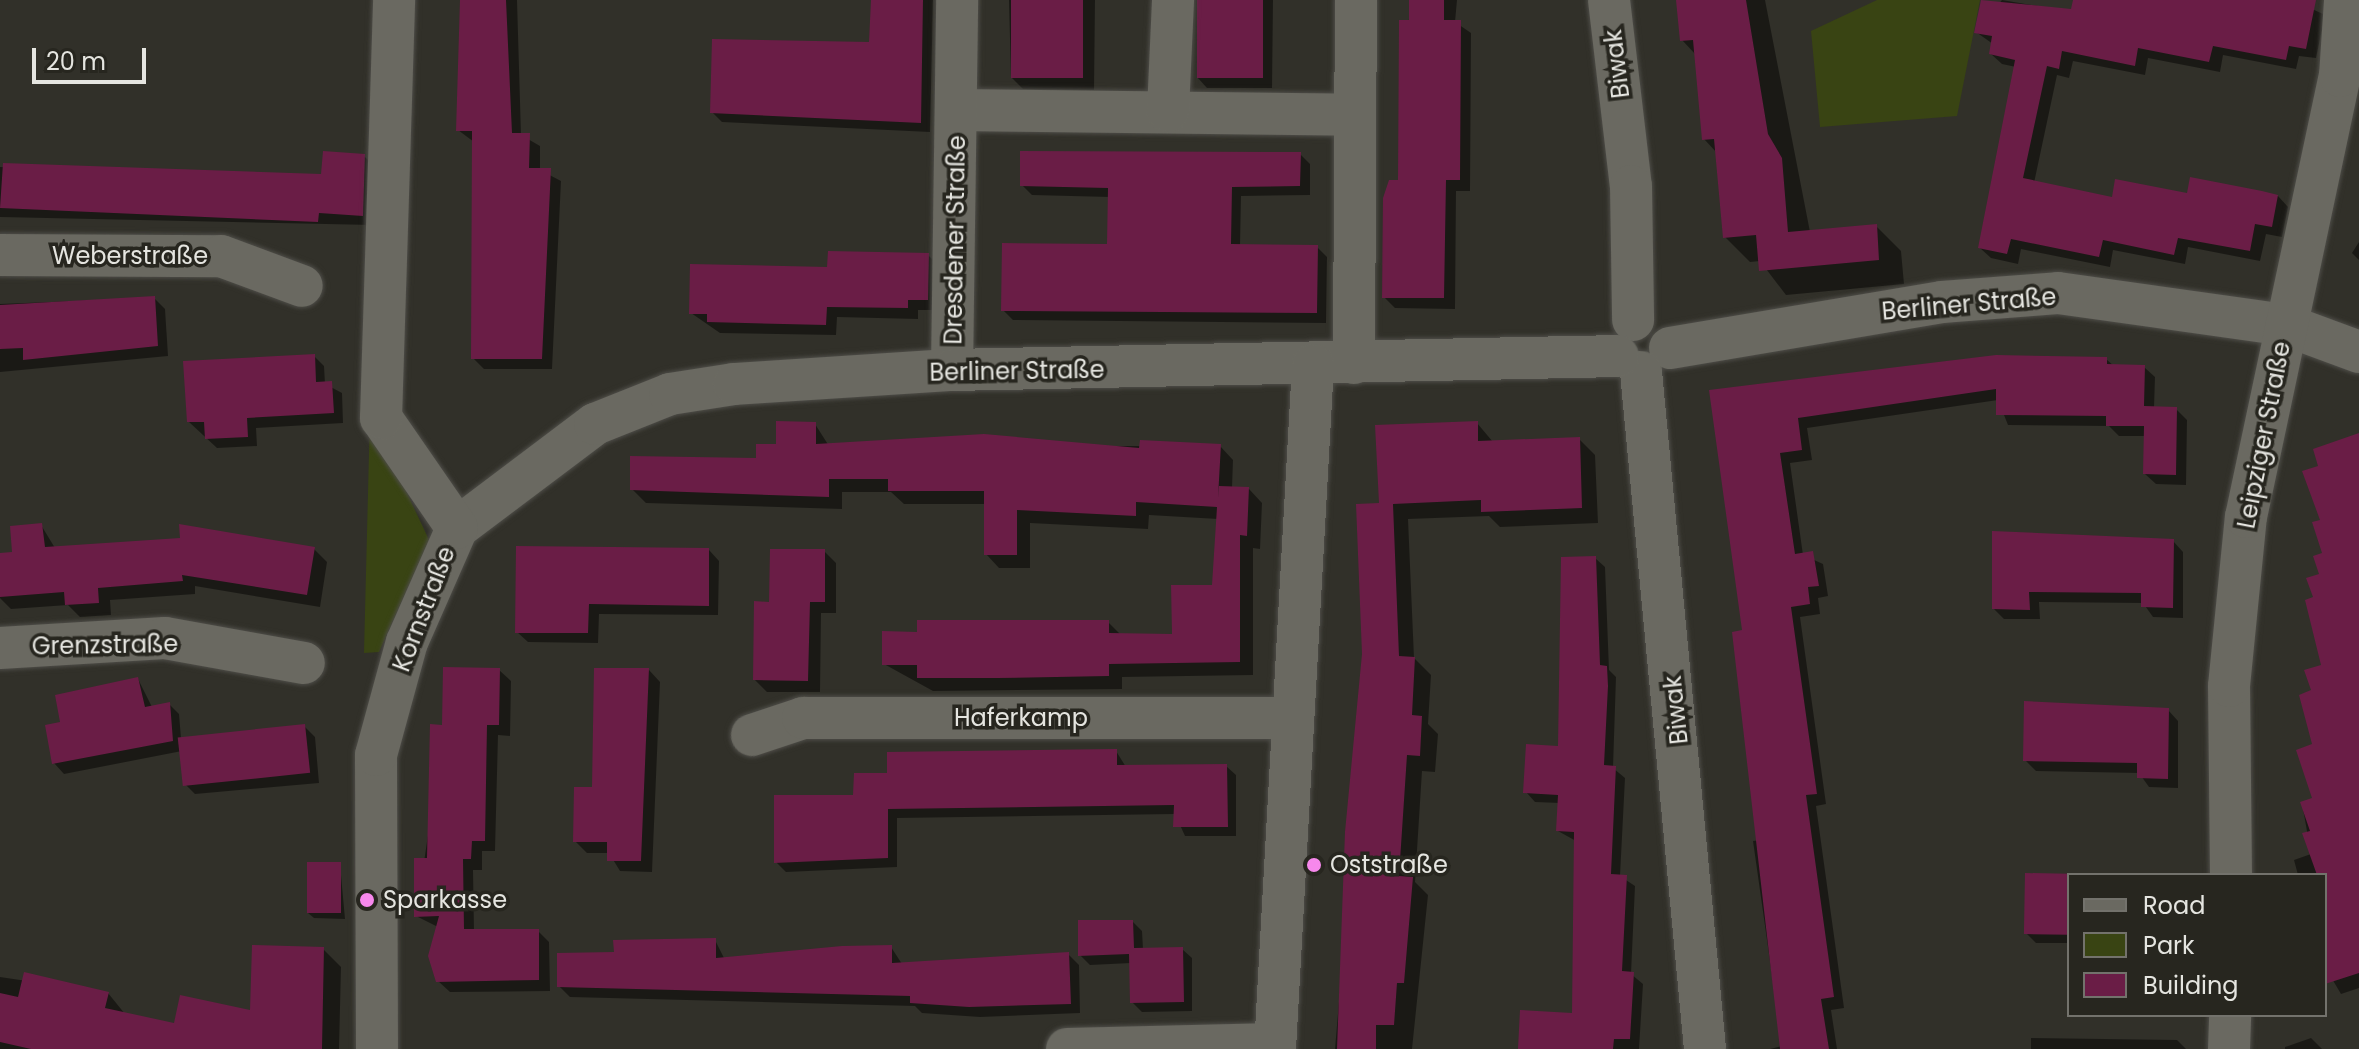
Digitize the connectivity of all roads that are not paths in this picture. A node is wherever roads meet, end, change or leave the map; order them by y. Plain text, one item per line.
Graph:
1 (394, 0) edge
2 (957, 0) edge
3 (1173, 0) edge
4 (1356, 0) edge
5 (1609, 0) edge
6 (2345, 0) edge
7 (957, 110) junction
8 (1168, 111) junction
9 (1355, 115) junction
10 (0, 255) edge
11 (302, 286) dead end
12 (2286, 325) junction
13 (1641, 349) junction
14 (2359, 352) edge
15 (1354, 363) junction
16 (1313, 365) junction
17 (952, 370) junction
18 (457, 528) junction
19 (0, 648) edge
20 (304, 663) dead end
21 (1292, 718) junction
22 (752, 735) dead end
23 (2231, 873) edge
24 (2230, 1017) edge
25 (1275, 1046) edge
26 (377, 1049) edge
27 (1067, 1049) edge
28 (1705, 1049) edge
29 (2229, 1049) edge

1 - 18 street, Kornstraße
2 - 7 street, Dresdener Straße
3 - 8 street
4 - 9 street
5 - 13 street, Biwak
6 - 12 street, Leipziger Straße
7 - 8 street, Dresdener Straße
7 - 17 street, Dresdener Straße
8 - 9 street, Dresdener Straße
9 - 15 street
10 - 11 street, Weberstraße
12 - 13 street, Berliner Straße
12 - 14 street, Berliner Straße
12 - 23 street, Leipziger Straße
13 - 15 street, Berliner Straße
13 - 28 street, Biwak
15 - 16 street, Berliner Straße
16 - 17 street, Berliner Straße
16 - 21 street
17 - 18 street, Berliner Straße
18 - 26 street, Kornstraße
19 - 20 street, Grenzstraße
21 - 22 street, Haferkamp
21 - 25 street
24 - 29 street
25 - 27 street

